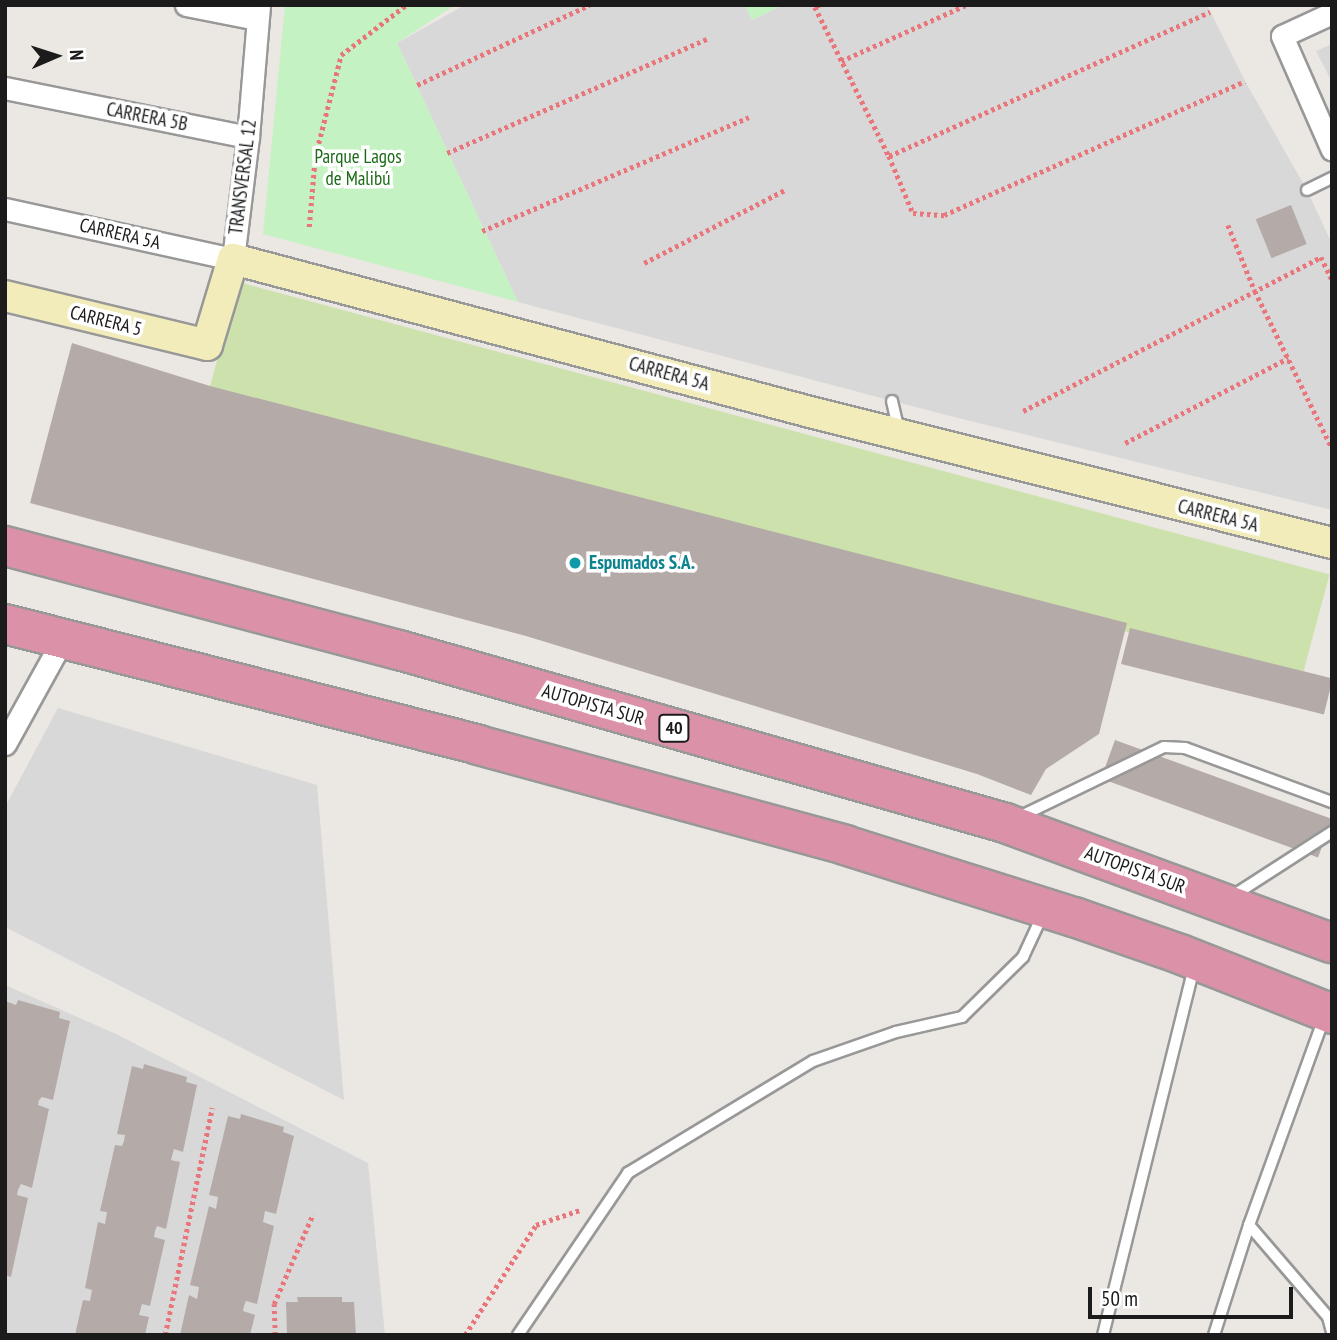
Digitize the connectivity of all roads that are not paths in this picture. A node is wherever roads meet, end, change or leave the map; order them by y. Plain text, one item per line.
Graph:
1 (186, 5) edge
2 (258, 12) edge
3 (1332, 13) edge
4 (5, 88) edge
5 (248, 137) junction
6 (1332, 150) edge
7 (1332, 178) edge
8 (1307, 190) dead end
9 (5, 209) edge
10 (233, 259) junction
11 (5, 296) edge
12 (207, 345) joint
13 (892, 401) dead end
14 (900, 435) junction
15 (1332, 544) edge
16 (5, 546) edge
17 (5, 624) edge
18 (63, 639) junction
19 (5, 744) edge
20 (1332, 802) edge
21 (1005, 824) junction
22 (1332, 832) edge
23 (1225, 902) junction
24 (1046, 908) junction
25 (1332, 943) edge
26 (1196, 961) junction
27 (1329, 1013) edge
28 (1249, 1225) junction
29 (1332, 1332) edge
30 (518, 1335) edge
31 (1102, 1335) edge
32 (1214, 1335) edge

1 - 2 street
2 - 5 street, TRANSVERSAL 12
3 - 6 street
4 - 5 street, CARRERA 5B
5 - 10 street, TRANSVERSAL 12
7 - 8 lane
9 - 10 street, CARRERA 5A
10 - 12 main road, TRANSVERSAL 12
10 - 14 main road, CARRERA 5A
11 - 12 main road, CARRERA 5
13 - 14 lane
14 - 15 main road, CARRERA 5A
16 - 21 highway, AUTOPISTA SUR / 40
17 - 18 highway
18 - 19 street
18 - 24 highway
20 - 21 lane
21 - 23 highway, AUTOPISTA SUR / 40
22 - 23 lane
23 - 25 highway, AUTOPISTA SUR / 40
24 - 26 highway
24 - 30 lane
26 - 27 highway
26 - 31 lane
27 - 28 lane
28 - 29 lane
28 - 32 lane

